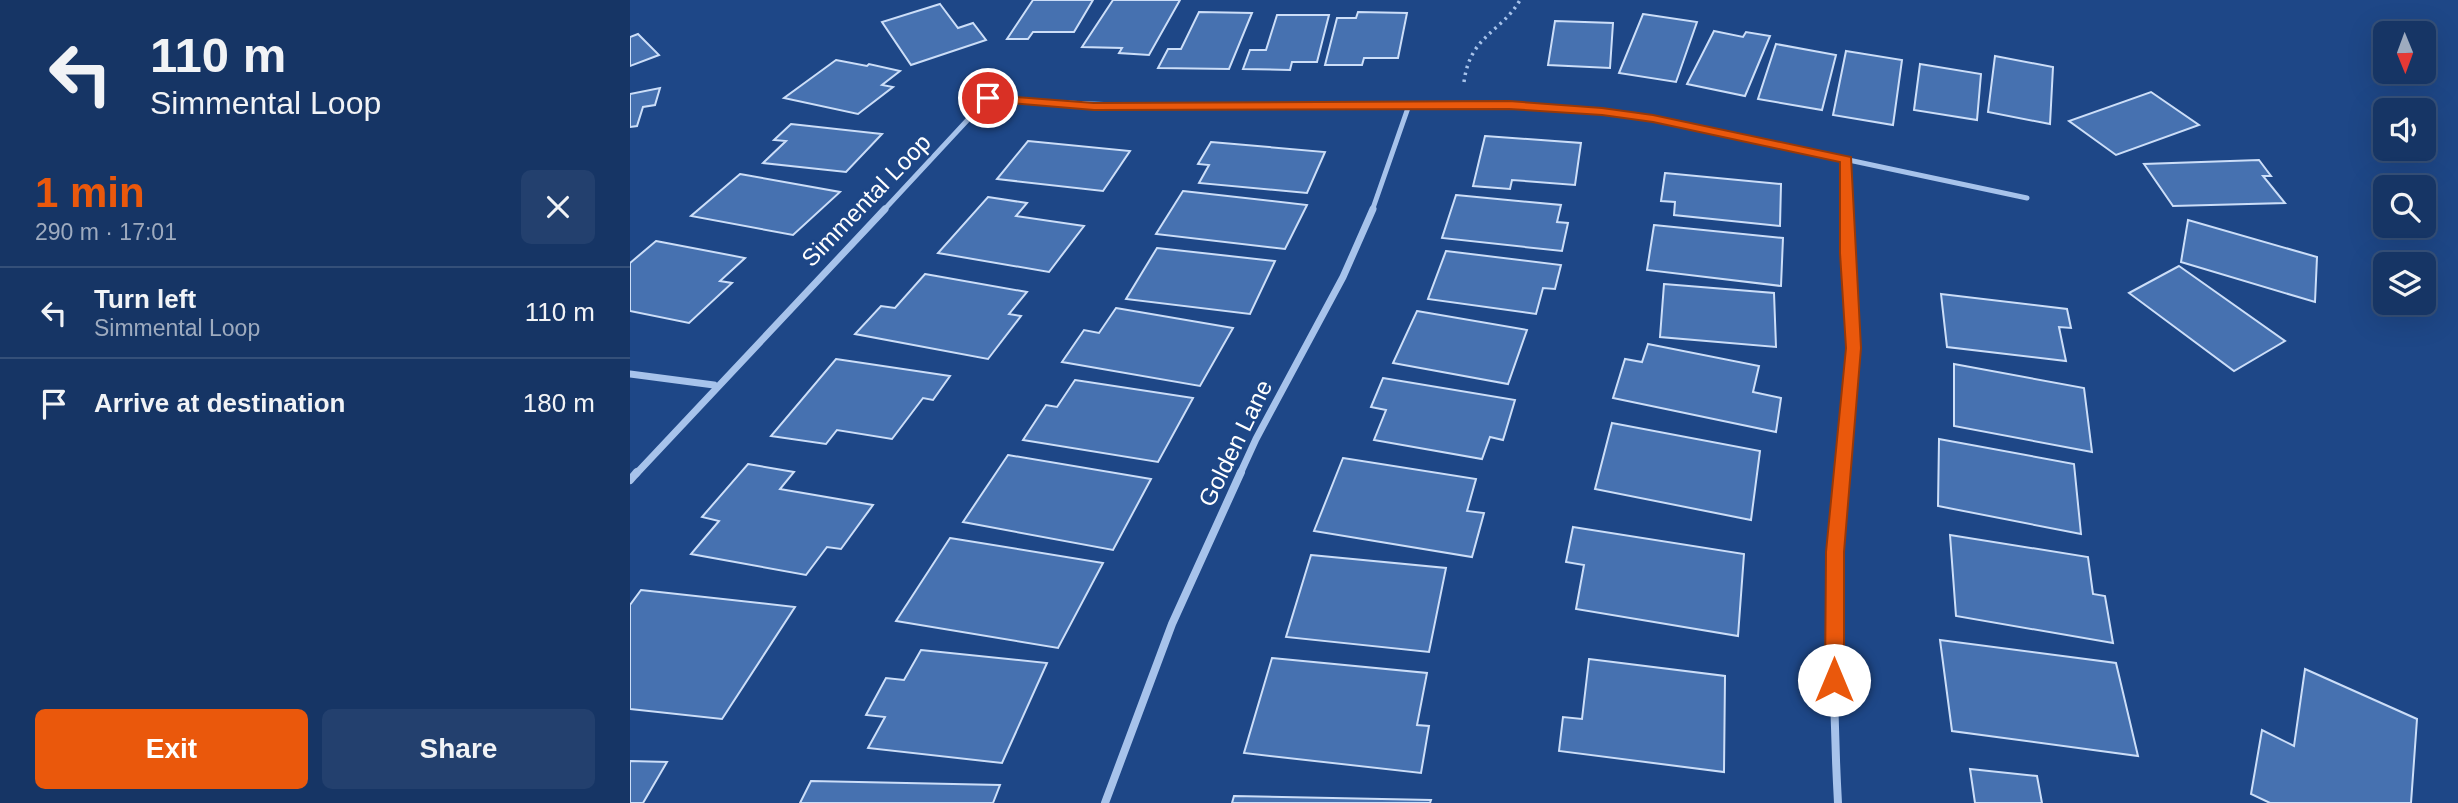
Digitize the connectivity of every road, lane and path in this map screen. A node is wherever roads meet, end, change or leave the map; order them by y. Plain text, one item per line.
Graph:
1 (1520, 0) edge
2 (1464, 86) dead end
3 (1409, 104) junction
4 (1846, 160) junction
5 (2027, 198) dead end
6 (630, 374) edge
7 (714, 385) junction
8 (630, 480) edge
9 (1105, 803) edge
10 (1838, 803) edge

1 - 2 path
3 - 4 street, Simmental Loop
3 - 7 street, Simmental Loop
3 - 9 street, Golden Lane
4 - 5 street, Simmental Loop
4 - 10 street
6 - 7 street
7 - 8 street, Simmental Loop

